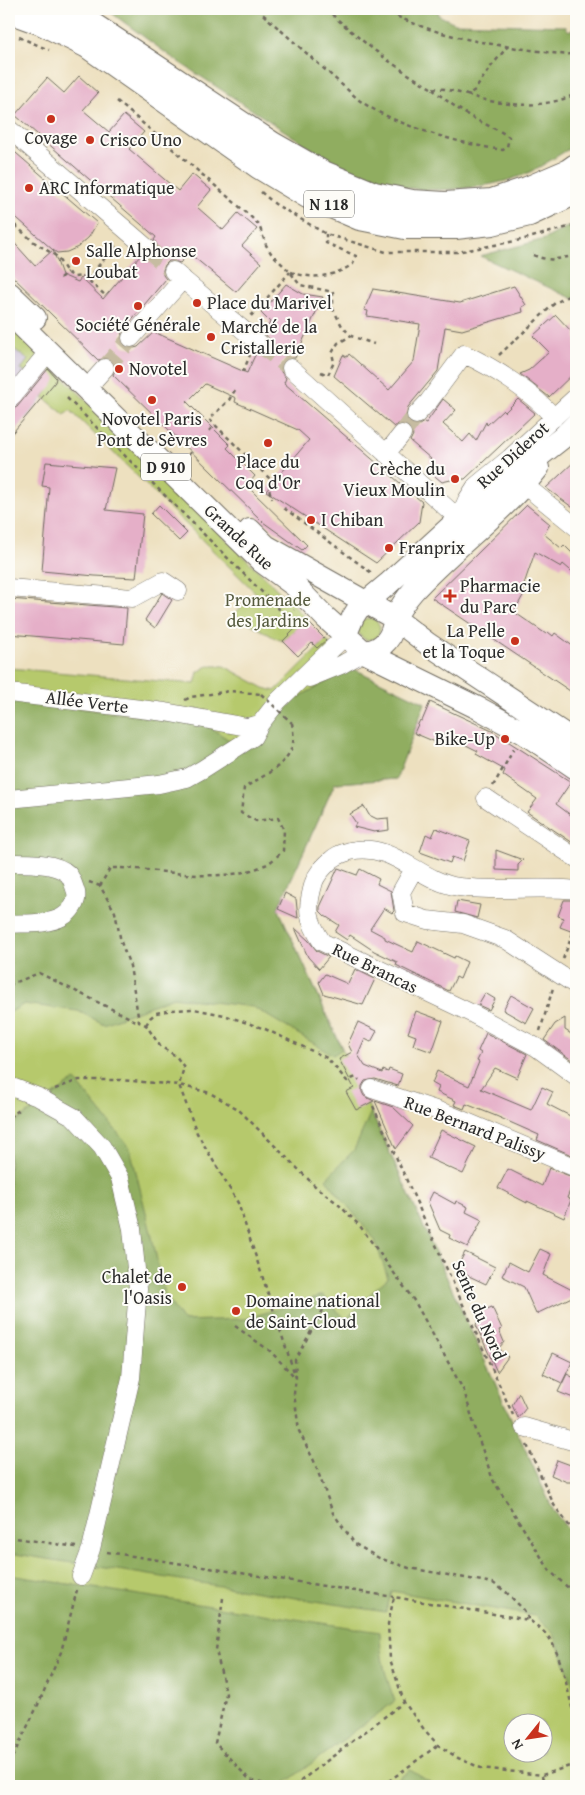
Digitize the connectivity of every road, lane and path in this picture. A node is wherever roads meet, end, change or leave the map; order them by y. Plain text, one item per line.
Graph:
1 (59, 9) edge
2 (257, 9) edge
3 (326, 9) edge
4 (383, 9) edge
5 (9, 10) edge
6 (9, 26) edge
7 (508, 46) junction
8 (576, 52) edge
9 (115, 64) junction
10 (432, 88) junction
11 (576, 94) edge
12 (467, 95) junction
13 (117, 101) dead end
14 (9, 129) edge
15 (576, 167) edge
16 (576, 191) edge
17 (9, 220) edge
18 (128, 231) junction
19 (326, 234) dead end
20 (147, 248) tunnel mouth
21 (533, 255) dead end
22 (576, 256) edge
23 (67, 272) junction
24 (290, 272) junction
25 (60, 278) dead end
26 (88, 279) junction
27 (576, 292) edge
28 (9, 293) edge
29 (106, 296) dead end
30 (9, 313) edge
31 (241, 328) junction
32 (350, 336) junction
33 (131, 338) tunnel mouth
34 (260, 344) tunnel mouth
35 (374, 344) dead end
36 (49, 351) junction
37 (485, 363) junction
38 (295, 372) joint
39 (235, 390) dead end
40 (576, 397) edge
41 (9, 400) edge
42 (416, 415) tunnel mouth
43 (215, 425) junction
44 (564, 426) edge
45 (210, 431) dead end
46 (402, 434) tunnel mouth
47 (386, 454) junction
48 (523, 487) junction
49 (272, 499) dead end
50 (284, 508) dead end
51 (459, 519) junction
52 (490, 520) junction
53 (576, 527) edge
54 (461, 544) junction
55 (388, 584) junction
56 (9, 588) edge
57 (178, 591) dead end
58 (367, 602) junction
59 (394, 618) junction
60 (345, 636) junction
61 (364, 652) junction
62 (299, 682) junction
63 (9, 692) edge
64 (165, 712) junction
65 (249, 728) junction
66 (524, 733) junction
67 (576, 742) edge
68 (576, 768) edge
69 (9, 798) edge
70 (486, 798) joint
71 (576, 858) edge
72 (9, 863) edge
73 (414, 869) junction
74 (576, 890) edge
75 (9, 924) edge
76 (9, 985) edge
77 (576, 985) edge
78 (139, 1022) junction
79 (146, 1025) junction
80 (576, 1076) edge
81 (356, 1077) dead end
82 (9, 1086) edge
83 (179, 1086) junction
84 (372, 1089) joint
85 (38, 1097) junction
86 (576, 1168) edge
87 (323, 1310) dead end
88 (234, 1326) dead end
89 (296, 1378) junction
90 (521, 1429) junction
91 (576, 1442) edge
92 (576, 1535) edge
93 (9, 1537) edge
94 (91, 1549) junction
95 (81, 1576) joint
96 (576, 1595) edge
97 (394, 1597) junction
98 (224, 1598) dead end
99 (528, 1620) junction
100 (404, 1702) junction
101 (576, 1724) edge
102 (438, 1745) junction
103 (9, 1764) edge
104 (576, 1764) edge
105 (542, 1775) junction
106 (271, 1786) edge
107 (294, 1786) edge
108 (382, 1786) edge
109 (544, 1786) edge

1 - 15 highway, N 118
2 - 10 path
3 - 10 path
4 - 7 path
5 - 9 highway, N 118
6 - 9 highway
7 - 8 path
7 - 12 path
9 - 16 highway, N 118
10 - 12 path
11 - 12 path
13 - 24 path
14 - 18 street
17 - 23 path
18 - 20 street
18 - 26 path
19 - 24 path
21 - 22 path
23 - 25 path
23 - 26 path
24 - 31 path
24 - 32 path
26 - 29 path
27 - 37 path
28 - 58 main road, Grande Rue / D 910
30 - 36 main road, Grande Rue / D 910
31 - 33 street
31 - 34 street
32 - 35 path
32 - 38 path
36 - 41 street
36 - 60 main road, Grande Rue / D 910
37 - 42 street
37 - 44 street
38 - 47 street
39 - 43 path
40 - 44 street, Rue Diderot
43 - 45 path
43 - 49 path
44 - 48 main road
44 - 51 main road
46 - 47 street
47 - 51 street
48 - 52 main road
48 - 53 street
50 - 55 path
51 - 52 street
51 - 54 main road
51 - 55 main road
52 - 54 main road
54 - 59 main road
55 - 58 main road
56 - 57 street
58 - 59 main road, Grande Rue / D 910
58 - 60 main road
59 - 61 main road
59 - 67 main road, Grande Rue / D 910
60 - 61 main road, Grande Rue / D 910
60 - 62 street
61 - 62 street
61 - 66 main road, Grande Rue / D 910
62 - 65 street
63 - 64 street, Allée Verte
64 - 65 street, Allée Verte
64 - 78 path, bridge
65 - 69 street
66 - 68 main road, Grande Rue / D 910
66 - 70 path
70 - 71 street
72 - 75 street
73 - 74 street, Rue Brancas
73 - 77 street
73 - 80 street, Rue Brancas
76 - 78 path
78 - 79 path
79 - 81 path
79 - 83 path
82 - 85 street
83 - 85 path
83 - 89 path
83 - 96 path
84 - 86 street, Rue Bernard Palissy
84 - 90 path, Sente du Nord
85 - 94 street
87 - 89 path
88 - 89 path
89 - 99 path
90 - 91 street
90 - 92 path, Sente du Nord
93 - 94 path
94 - 95 street
94 - 97 path
95 - 103 path
97 - 99 path
97 - 100 path
98 - 106 path
99 - 101 path
100 - 102 path
100 - 107 path
102 - 105 path
102 - 108 path
104 - 105 path
105 - 109 path

